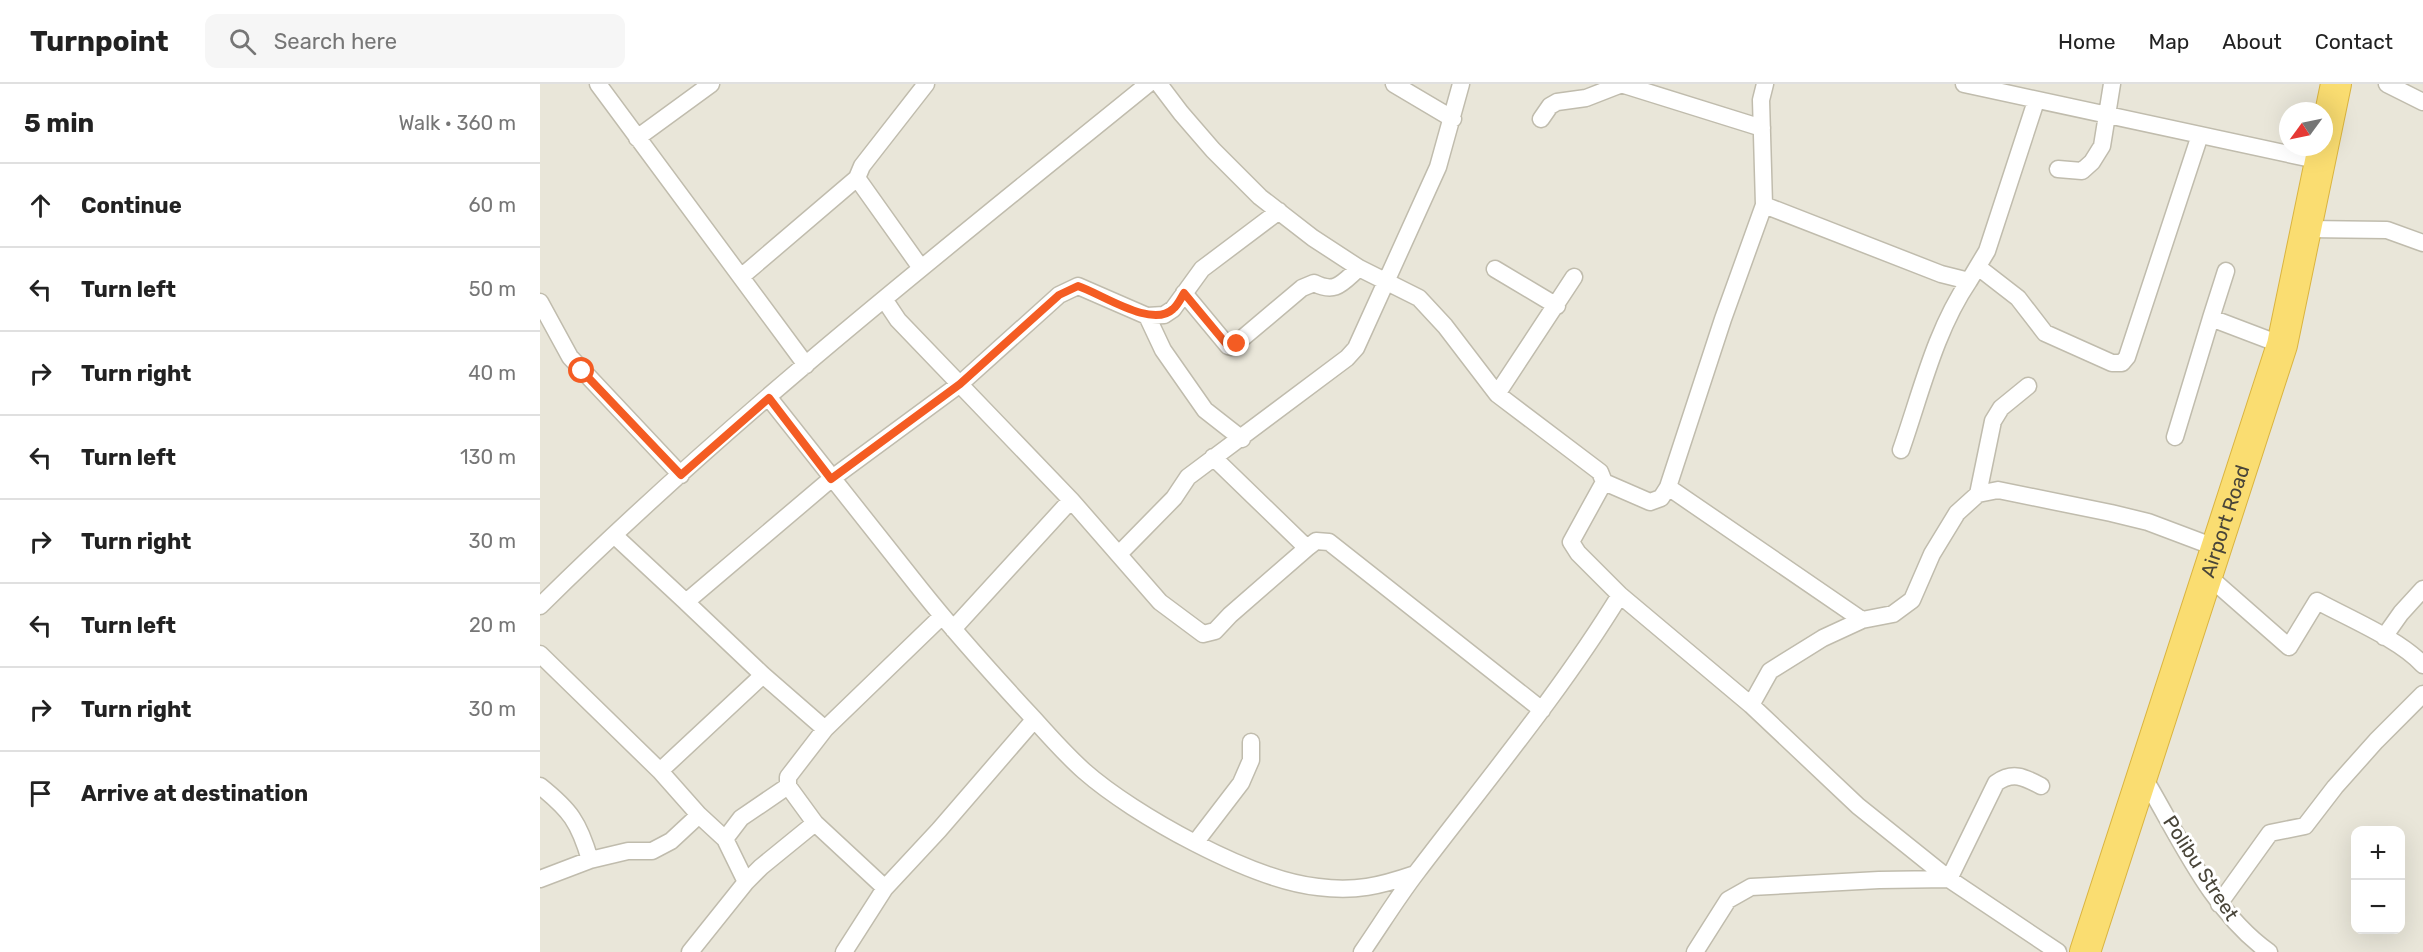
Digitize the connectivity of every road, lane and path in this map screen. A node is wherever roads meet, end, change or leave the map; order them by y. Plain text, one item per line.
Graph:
1 (598, 84) edge
2 (711, 84) edge
3 (926, 84) edge
4 (1148, 84) edge
5 (1160, 84) edge
6 (1394, 84) edge
7 (1461, 84) edge
8 (1621, 84) edge
9 (1765, 84) edge
10 (1964, 84) edge
11 (2112, 84) edge
12 (2336, 84) edge
13 (2387, 84) edge
14 (2036, 101) junction
15 (2423, 102) edge
16 (2106, 114) junction
17 (1453, 119) junction
18 (1541, 119) dead end
19 (1762, 128) junction
20 (2200, 135) junction
21 (637, 138) junction
22 (2321, 161) junction
23 (2058, 169) dead end
24 (857, 178) junction
25 (1764, 205) junction
26 (1279, 211) junction
27 (2307, 230) junction
28 (2423, 243) edge
29 (921, 268) junction
30 (1359, 268) junction
31 (1495, 269) dead end
32 (2226, 271) dead end
33 (1974, 274) junction
34 (741, 277) junction
35 (1574, 277) dead end
36 (1386, 281) junction
37 (1184, 293) junction
38 (884, 299) junction
39 (540, 302) edge
40 (1557, 306) junction
41 (1147, 316) junction
42 (2211, 318) junction
43 (2282, 345) junction
44 (806, 365) junction
45 (960, 384) junction
46 (2028, 386) dead end
47 (1497, 394) junction
48 (769, 398) junction
49 (2175, 437) dead end
50 (1242, 439) junction
51 (1901, 450) dead end
52 (1213, 457) junction
53 (681, 475) junction
54 (831, 479) junction
55 (1604, 482) junction
56 (1668, 487) junction
57 (1978, 494) junction
58 (1071, 500) junction
59 (615, 536) junction
60 (1307, 548) junction
61 (2217, 548) junction
62 (1119, 554) junction
63 (2208, 576) junction
64 (2423, 589) edge
65 (1620, 595) junction
66 (686, 602) junction
67 (540, 606) edge
68 (1862, 620) junction
69 (947, 623) junction
70 (2384, 637) junction
71 (540, 654) edge
72 (2423, 664) edge
73 (763, 675) junction
74 (2423, 694) edge
75 (1751, 705) junction
76 (1542, 710) junction
77 (1034, 720) junction
78 (825, 729) junction
79 (1251, 742) dead end
80 (660, 771) junction
81 (2143, 776) junction
82 (540, 786) edge
83 (788, 786) junction
84 (2041, 786) dead end
85 (699, 815) junction
86 (815, 823) junction
87 (724, 838) junction
88 (1195, 843) junction
89 (590, 860) junction
90 (1415, 874) junction
91 (540, 879) edge
92 (1949, 879) junction
93 (746, 882) junction
94 (885, 888) junction
95 (2219, 904) junction
96 (690, 952) edge
97 (844, 952) edge
98 (1362, 952) edge
99 (1695, 952) edge
100 (2058, 952) edge
101 (2085, 952) edge
102 (2269, 952) edge

1 - 21 street
2 - 21 street
3 - 24 street
4 - 29 street
5 - 26 street
6 - 17 street
7 - 17 street
8 - 18 street
8 - 19 street
9 - 19 street
10 - 14 street
11 - 16 street
12 - 22 highway, Airport Road
13 - 15 street
14 - 16 street
14 - 33 street
16 - 20 street
16 - 23 street
17 - 36 street
19 - 25 street
20 - 22 street
20 - 33 street
21 - 34 street
22 - 27 highway, Airport Road
24 - 29 street
24 - 34 street
25 - 33 street
25 - 56 street
26 - 30 street
26 - 37 street
27 - 28 street
27 - 43 highway, Airport Road
29 - 38 street
30 - 36 street
30 - 37 street
31 - 40 street
32 - 42 street
33 - 51 street
34 - 44 street
35 - 40 street
36 - 47 street
36 - 50 street
37 - 41 street
38 - 44 street
38 - 45 street
39 - 53 street
40 - 47 street
41 - 45 street
41 - 50 street
42 - 43 street
42 - 49 street
43 - 61 highway, Airport Road
44 - 48 street
45 - 54 street
45 - 58 street
46 - 57 street
47 - 55 street
48 - 53 street
48 - 54 street
50 - 52 street
52 - 60 street
52 - 62 street
53 - 59 street
54 - 66 street
54 - 69 street
55 - 56 street
55 - 65 street
56 - 68 street
57 - 61 street
57 - 68 street
58 - 62 street
58 - 69 street
59 - 66 street
59 - 67 street
60 - 62 street
60 - 76 street
61 - 63 highway, Airport Road
63 - 70 street
63 - 81 highway, Airport Road
64 - 70 street
65 - 75 street
65 - 76 street
66 - 73 street
68 - 75 street
69 - 77 street
69 - 78 street
70 - 72 street
71 - 80 street
73 - 78 street
73 - 80 street
74 - 95 street
75 - 92 street
76 - 90 street
77 - 88 street
77 - 94 street
78 - 83 street
79 - 88 street
80 - 85 street
81 - 95 street, Polibu Street
81 - 101 highway, Airport Road
82 - 89 street
83 - 86 street
83 - 87 street
84 - 92 street
85 - 87 street
85 - 89 street
86 - 93 street
86 - 94 street
87 - 93 street
88 - 90 street
89 - 91 street
90 - 98 street
92 - 99 street
92 - 100 street
93 - 96 street
94 - 97 street
95 - 102 street, Polibu Street

